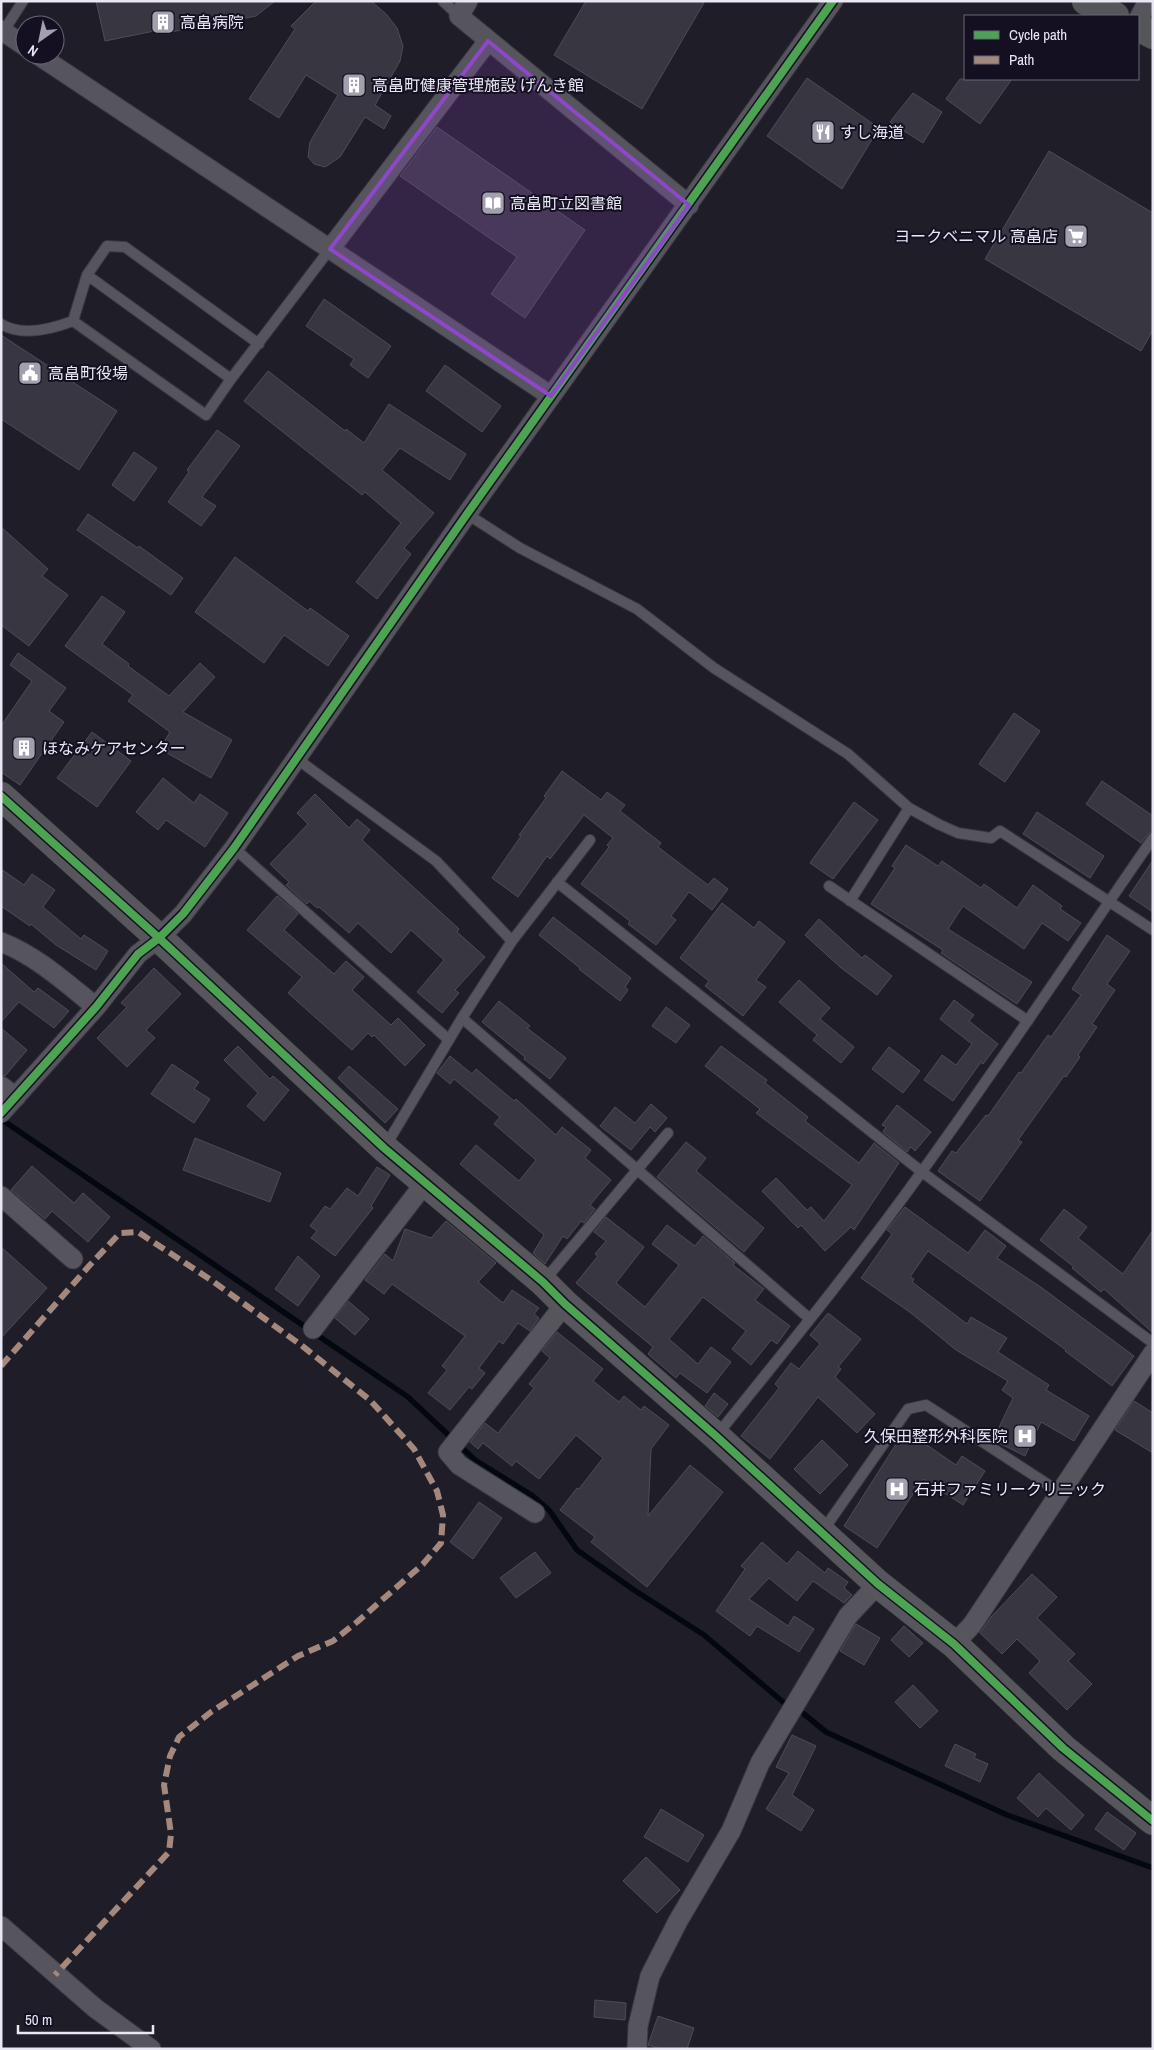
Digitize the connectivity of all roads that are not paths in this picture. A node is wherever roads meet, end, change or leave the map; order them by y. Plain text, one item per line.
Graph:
1 (23, 1) edge
2 (443, 1) edge
3 (833, 1) edge
4 (1086, 1) edge
5 (1148, 1) edge
6 (464, 8) edge
7 (1113, 15) edge
8 (1139, 18) edge
9 (1139, 27) edge
10 (2, 31) edge
11 (1153, 34) edge
12 (15, 39) edge
13 (488, 41) junction
14 (53, 65) edge
15 (689, 205) junction
16 (330, 249) junction
17 (87, 275) junction
18 (73, 321) junction
19 (1, 324) edge
20 (259, 344) junction
21 (231, 379) junction
22 (551, 396) junction
23 (467, 514) junction
24 (297, 759) junction
25 (1, 796) edge
26 (909, 808) junction
27 (1153, 838) edge
28 (590, 840) dead end
29 (234, 848) junction
30 (557, 882) junction
31 (829, 886) dead end
32 (850, 901) junction
33 (1109, 902) junction
34 (1153, 930) edge
35 (160, 938) junction
36 (512, 941) junction
37 (1, 942) edge
38 (96, 1006) junction
39 (462, 1018) junction
40 (1028, 1021) junction
41 (449, 1040) junction
42 (8, 1091) edge
43 (1, 1114) edge
44 (668, 1133) dead end
45 (384, 1148) junction
46 (636, 1168) junction
47 (922, 1172) junction
48 (425, 1183) junction
49 (1, 1196) edge
50 (73, 1259) dead end
51 (543, 1282) junction
52 (565, 1304) junction
53 (810, 1319) junction
54 (313, 1329) dead end
55 (1153, 1343) edge
56 (1153, 1353) edge
57 (716, 1436) junction
58 (1061, 1493) junction
59 (535, 1513) dead end
60 (822, 1532) junction
61 (878, 1584) junction
62 (954, 1644) junction
63 (1153, 1821) edge
64 (1, 1926) edge
65 (151, 2049) edge
66 (637, 2049) edge

1 - 10 lane
2 - 6 lane
3 - 15 street
4 - 7 main road
5 - 8 street
6 - 13 street
9 - 11 main road
10 - 12 street
13 - 15 street
13 - 16 street
14 - 16 street
15 - 22 street
16 - 20 lane
16 - 22 street
17 - 18 lane
17 - 20 lane
17 - 21 lane
18 - 19 lane
18 - 21 lane
20 - 21 lane
22 - 23 street
23 - 24 street
23 - 26 lane
24 - 29 street
24 - 36 lane
25 - 35 street
26 - 32 lane
26 - 33 lane
27 - 33 lane
28 - 30 lane
29 - 35 street
29 - 41 lane
30 - 36 lane
30 - 47 lane
31 - 32 lane
32 - 40 lane
33 - 34 lane
33 - 40 lane
35 - 38 street
35 - 45 street
36 - 39 lane
37 - 38 street
38 - 42 street
39 - 41 lane
39 - 46 lane
40 - 47 lane
41 - 45 lane
42 - 43 street
44 - 46 lane
45 - 48 street
46 - 51 lane
46 - 53 lane
47 - 53 lane
47 - 55 lane
48 - 51 street
48 - 54 street
49 - 50 street
51 - 52 street
52 - 57 street
52 - 59 street
53 - 57 lane
56 - 58 street
57 - 60 street
58 - 60 lane
58 - 62 street
60 - 61 street
61 - 62 street
61 - 66 street
62 - 63 street
64 - 65 street

